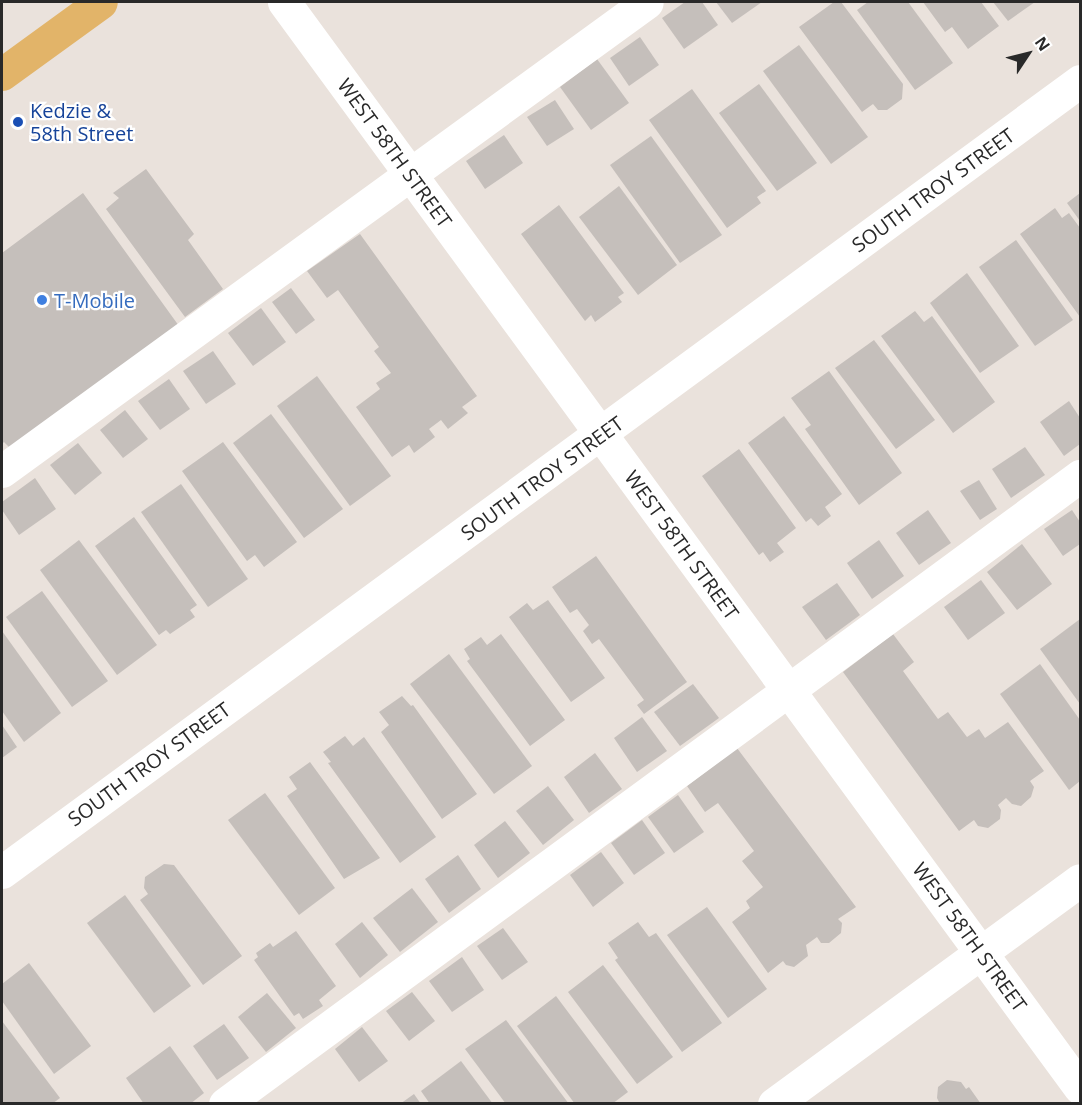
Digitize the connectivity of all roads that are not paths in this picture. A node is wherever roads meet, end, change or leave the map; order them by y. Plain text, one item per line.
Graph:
1 (101, 2) edge
2 (284, 2) edge
3 (647, 2) edge
4 (2, 74) edge
5 (1080, 81) edge
6 (411, 175) junction
7 (601, 435) junction
8 (2, 471) edge
9 (1080, 476) edge
10 (789, 690) junction
11 (2, 872) edge
12 (1080, 880) edge
13 (981, 953) junction
14 (1080, 1088) edge
15 (225, 1104) edge
16 (774, 1104) edge

1 - 4 main road
2 - 6 street, WEST 58TH STREET
3 - 6 street
5 - 7 street, SOUTH TROY STREET
6 - 7 street, WEST 58TH STREET
6 - 8 street
7 - 10 street, WEST 58TH STREET
7 - 11 street, SOUTH TROY STREET
9 - 10 street
10 - 13 street, WEST 58TH STREET
10 - 15 street
12 - 13 street
13 - 14 street, WEST 58TH STREET
13 - 16 street

